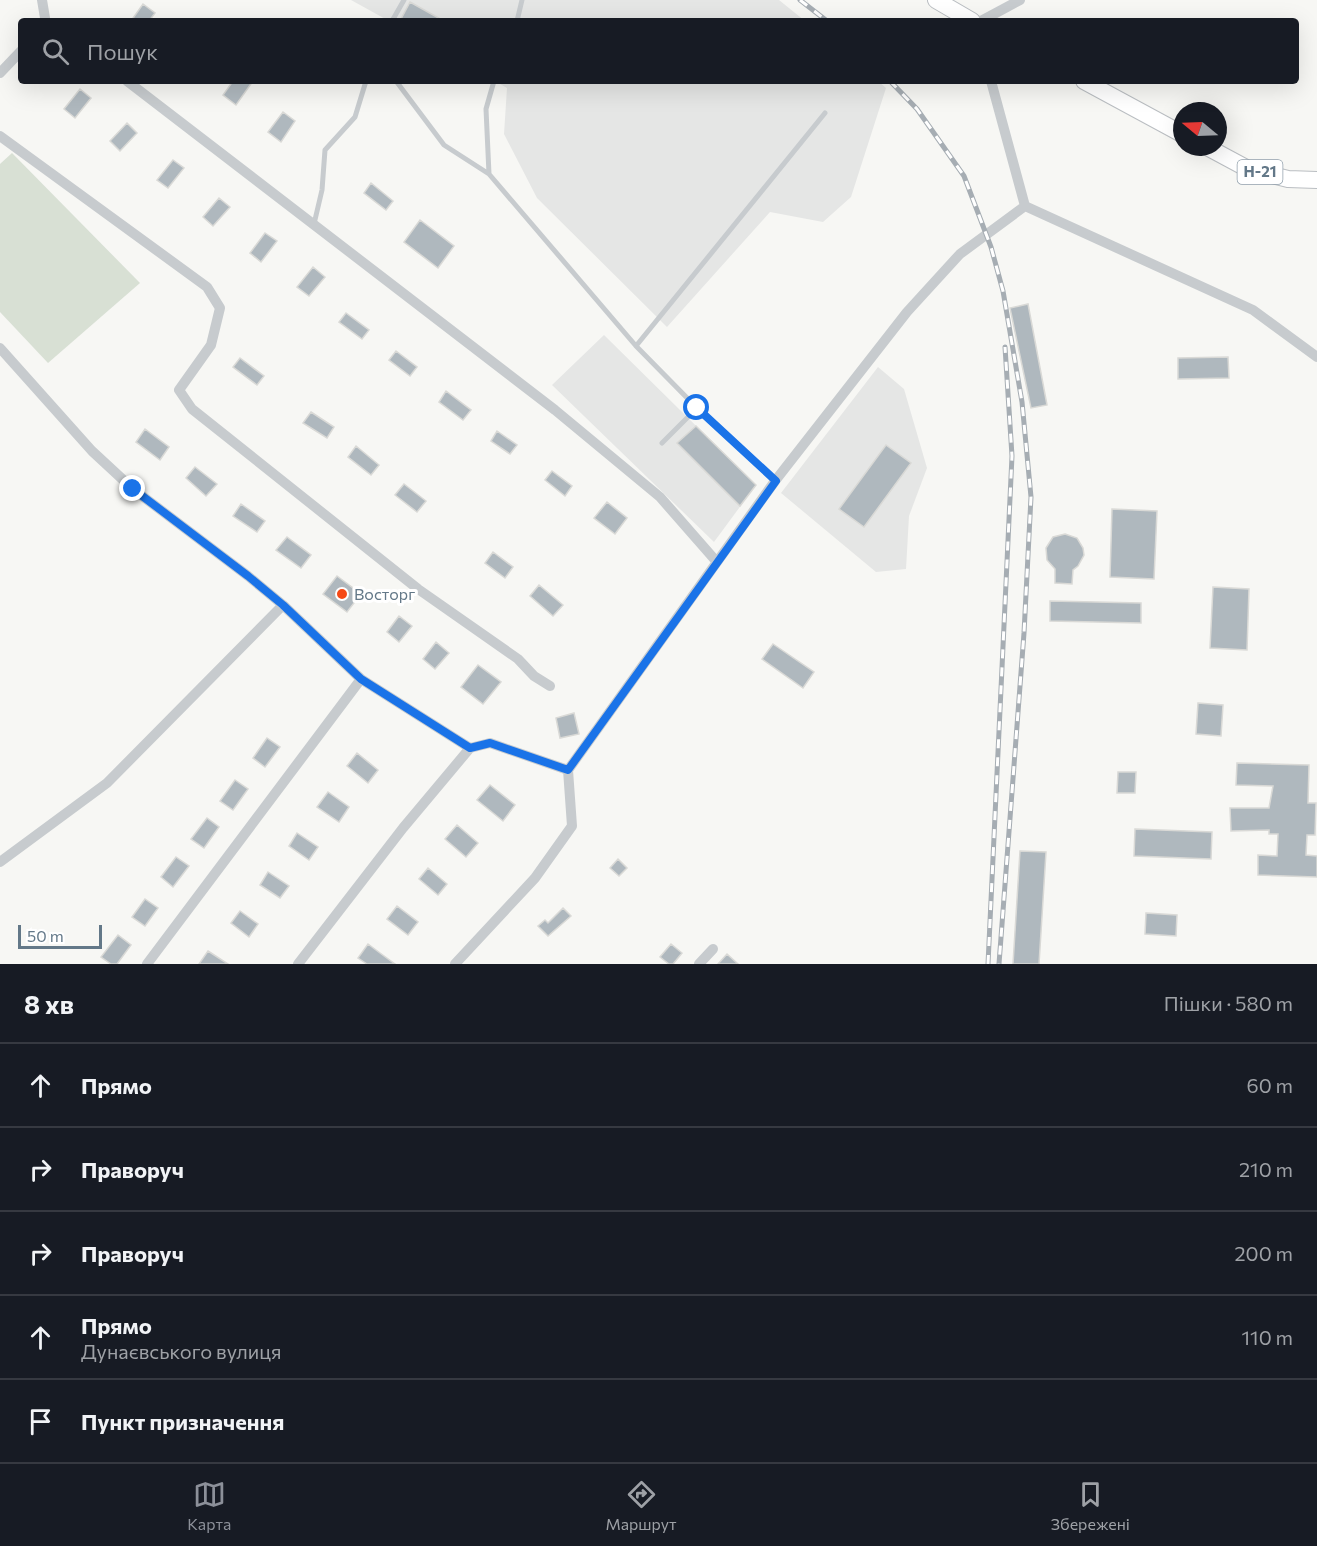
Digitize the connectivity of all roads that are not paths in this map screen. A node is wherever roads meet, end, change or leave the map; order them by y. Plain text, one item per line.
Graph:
1 (42, 0) edge
2 (404, 0) edge
3 (522, 0) edge
4 (936, 0) edge
5 (1020, 0) edge
6 (46, 18) edge
7 (394, 18) edge
8 (518, 18) edge
9 (967, 18) edge
10 (987, 18) edge
11 (18, 54) edge
12 (0, 73) edge
13 (131, 84) edge
14 (365, 84) edge
15 (398, 84) edge
16 (493, 84) edge
17 (992, 84) edge
18 (1090, 84) edge
19 (825, 112) dead end
20 (1173, 129) edge
21 (0, 136) edge
22 (1224, 156) edge
23 (489, 174) junction
24 (1317, 180) edge
25 (1025, 206) junction
26 (315, 224) junction
27 (636, 346) junction
28 (0, 348) edge
29 (1317, 357) edge
30 (697, 408) junction
31 (662, 443) dead end
32 (776, 481) junction
33 (716, 561) junction
34 (283, 605) junction
35 (361, 679) junction
36 (550, 686) dead end
37 (470, 748) junction
38 (568, 770) junction
39 (0, 862) edge
40 (713, 949) dead end
41 (147, 964) edge
42 (298, 964) edge
43 (455, 964) edge
44 (699, 964) edge

1 - 6 street
2 - 7 lane
3 - 8 lane
4 - 9 main road
5 - 10 street
11 - 12 street
13 - 26 street
14 - 26 lane
15 - 23 lane
16 - 23 lane
17 - 25 street
18 - 20 main road
19 - 27 lane
21 - 36 street
22 - 24 main road, Н-21
23 - 27 lane
25 - 29 street
25 - 32 street
26 - 33 street
27 - 30 lane
28 - 34 street
30 - 31 lane
30 - 32 lane
32 - 33 street
33 - 38 street
34 - 35 street
34 - 39 street
35 - 37 street
35 - 41 street
37 - 38 street
37 - 42 street
38 - 43 street
40 - 44 street

